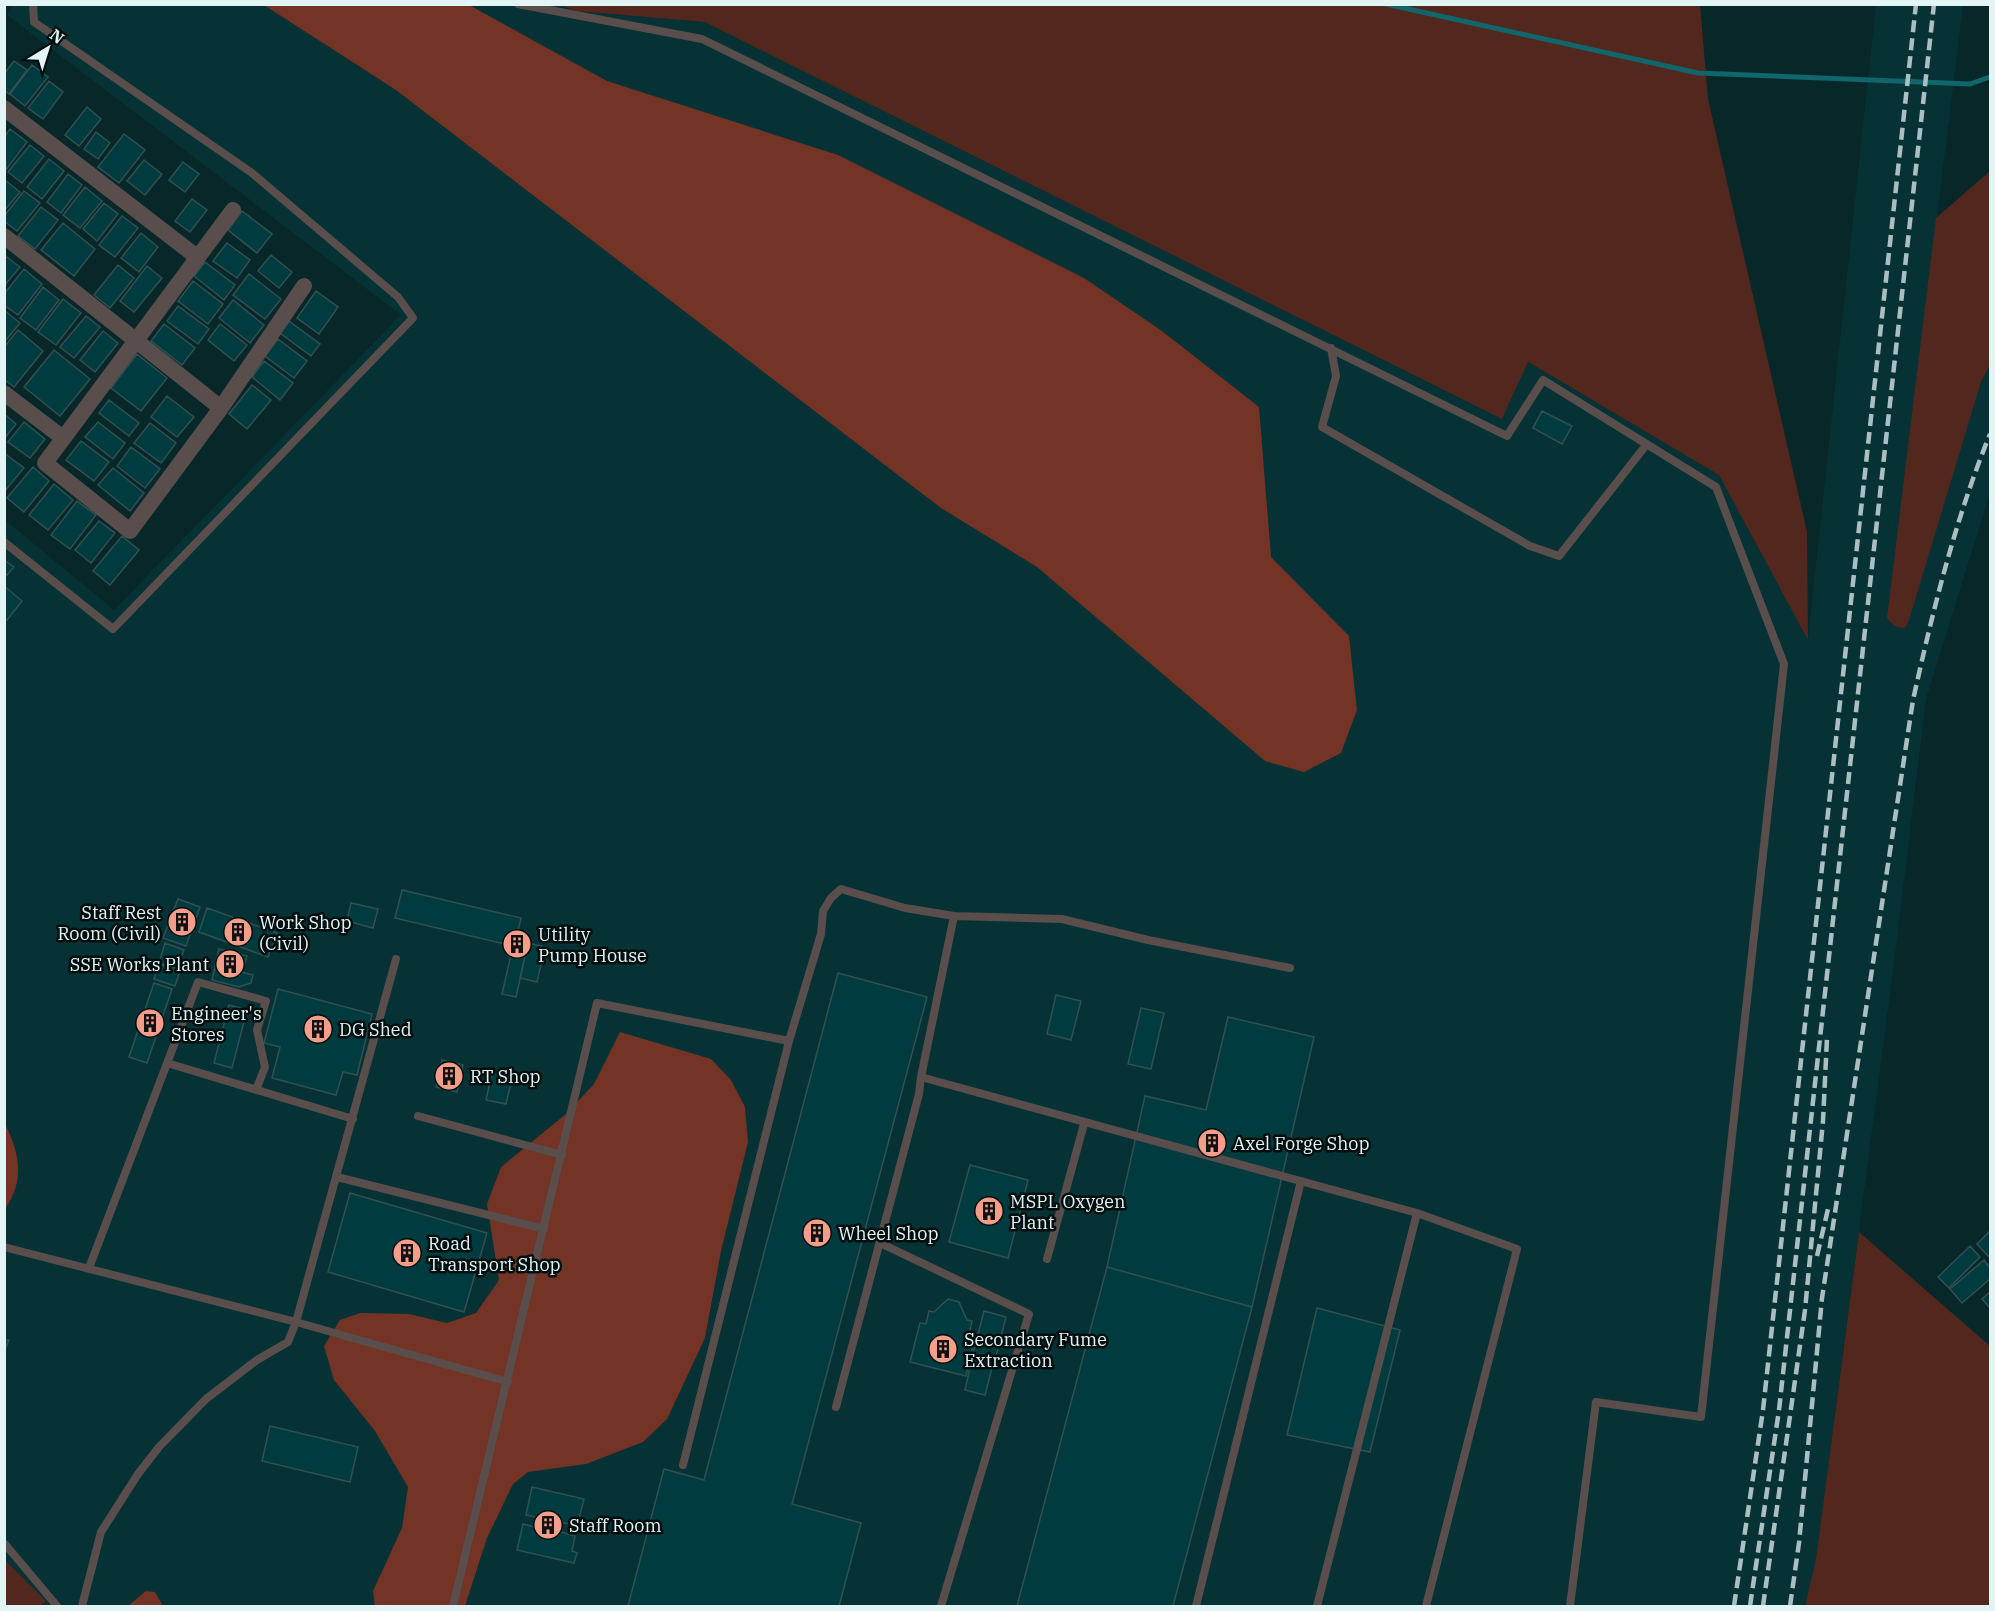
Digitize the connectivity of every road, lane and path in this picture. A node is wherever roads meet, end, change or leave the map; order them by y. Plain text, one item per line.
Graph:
1 (33, 4) edge
2 (518, 4) edge
3 (4, 108) edge
4 (233, 210) dead end
5 (4, 236) edge
6 (197, 257) junction
7 (304, 286) dead end
8 (135, 341) junction
9 (1331, 348) junction
10 (4, 393) edge
11 (221, 408) junction
12 (63, 438) junction
13 (1647, 444) junction
14 (4, 542) edge
15 (954, 916) junction
16 (396, 958) dead end
17 (1290, 968) dead end
18 (789, 1041) junction
19 (167, 1063) junction
20 (921, 1077) junction
21 (255, 1090) junction
22 (418, 1116) dead end
23 (353, 1119) junction
24 (1084, 1124) junction
25 (562, 1155) junction
26 (337, 1177) junction
27 (1301, 1181) junction
28 (1418, 1213) junction
29 (544, 1229) junction
30 (880, 1243) junction
31 (4, 1247) edge
32 (1047, 1259) dead end
33 (89, 1269) junction
34 (296, 1322) junction
35 (508, 1382) junction
36 (836, 1407) dead end
37 (683, 1465) dead end
38 (4, 1543) edge
39 (57, 1606) edge
40 (82, 1606) edge
41 (453, 1606) edge
42 (941, 1606) edge
43 (1196, 1606) edge
44 (1317, 1606) edge
45 (1425, 1606) edge
46 (1570, 1606) edge

1 - 14 lane
2 - 9 lane
3 - 6 street
4 - 6 street
5 - 8 street
6 - 8 street
7 - 11 street
8 - 11 street
8 - 12 street
9 - 13 lane
9 - 13 lane
10 - 12 street
11 - 12 street
13 - 46 lane
15 - 17 lane
15 - 18 lane
15 - 20 lane
16 - 23 lane
18 - 25 lane
18 - 37 lane
19 - 21 lane
19 - 21 lane
19 - 33 lane
20 - 24 lane
20 - 30 lane
21 - 23 lane
22 - 25 lane
23 - 26 lane
24 - 27 lane
24 - 32 lane
25 - 29 lane
26 - 29 lane
26 - 34 lane
27 - 28 lane
27 - 43 lane
28 - 44 lane
28 - 45 lane
29 - 35 lane
30 - 36 lane
30 - 42 lane
31 - 33 lane
33 - 34 lane
34 - 35 lane
34 - 40 lane
35 - 41 lane
38 - 39 lane

